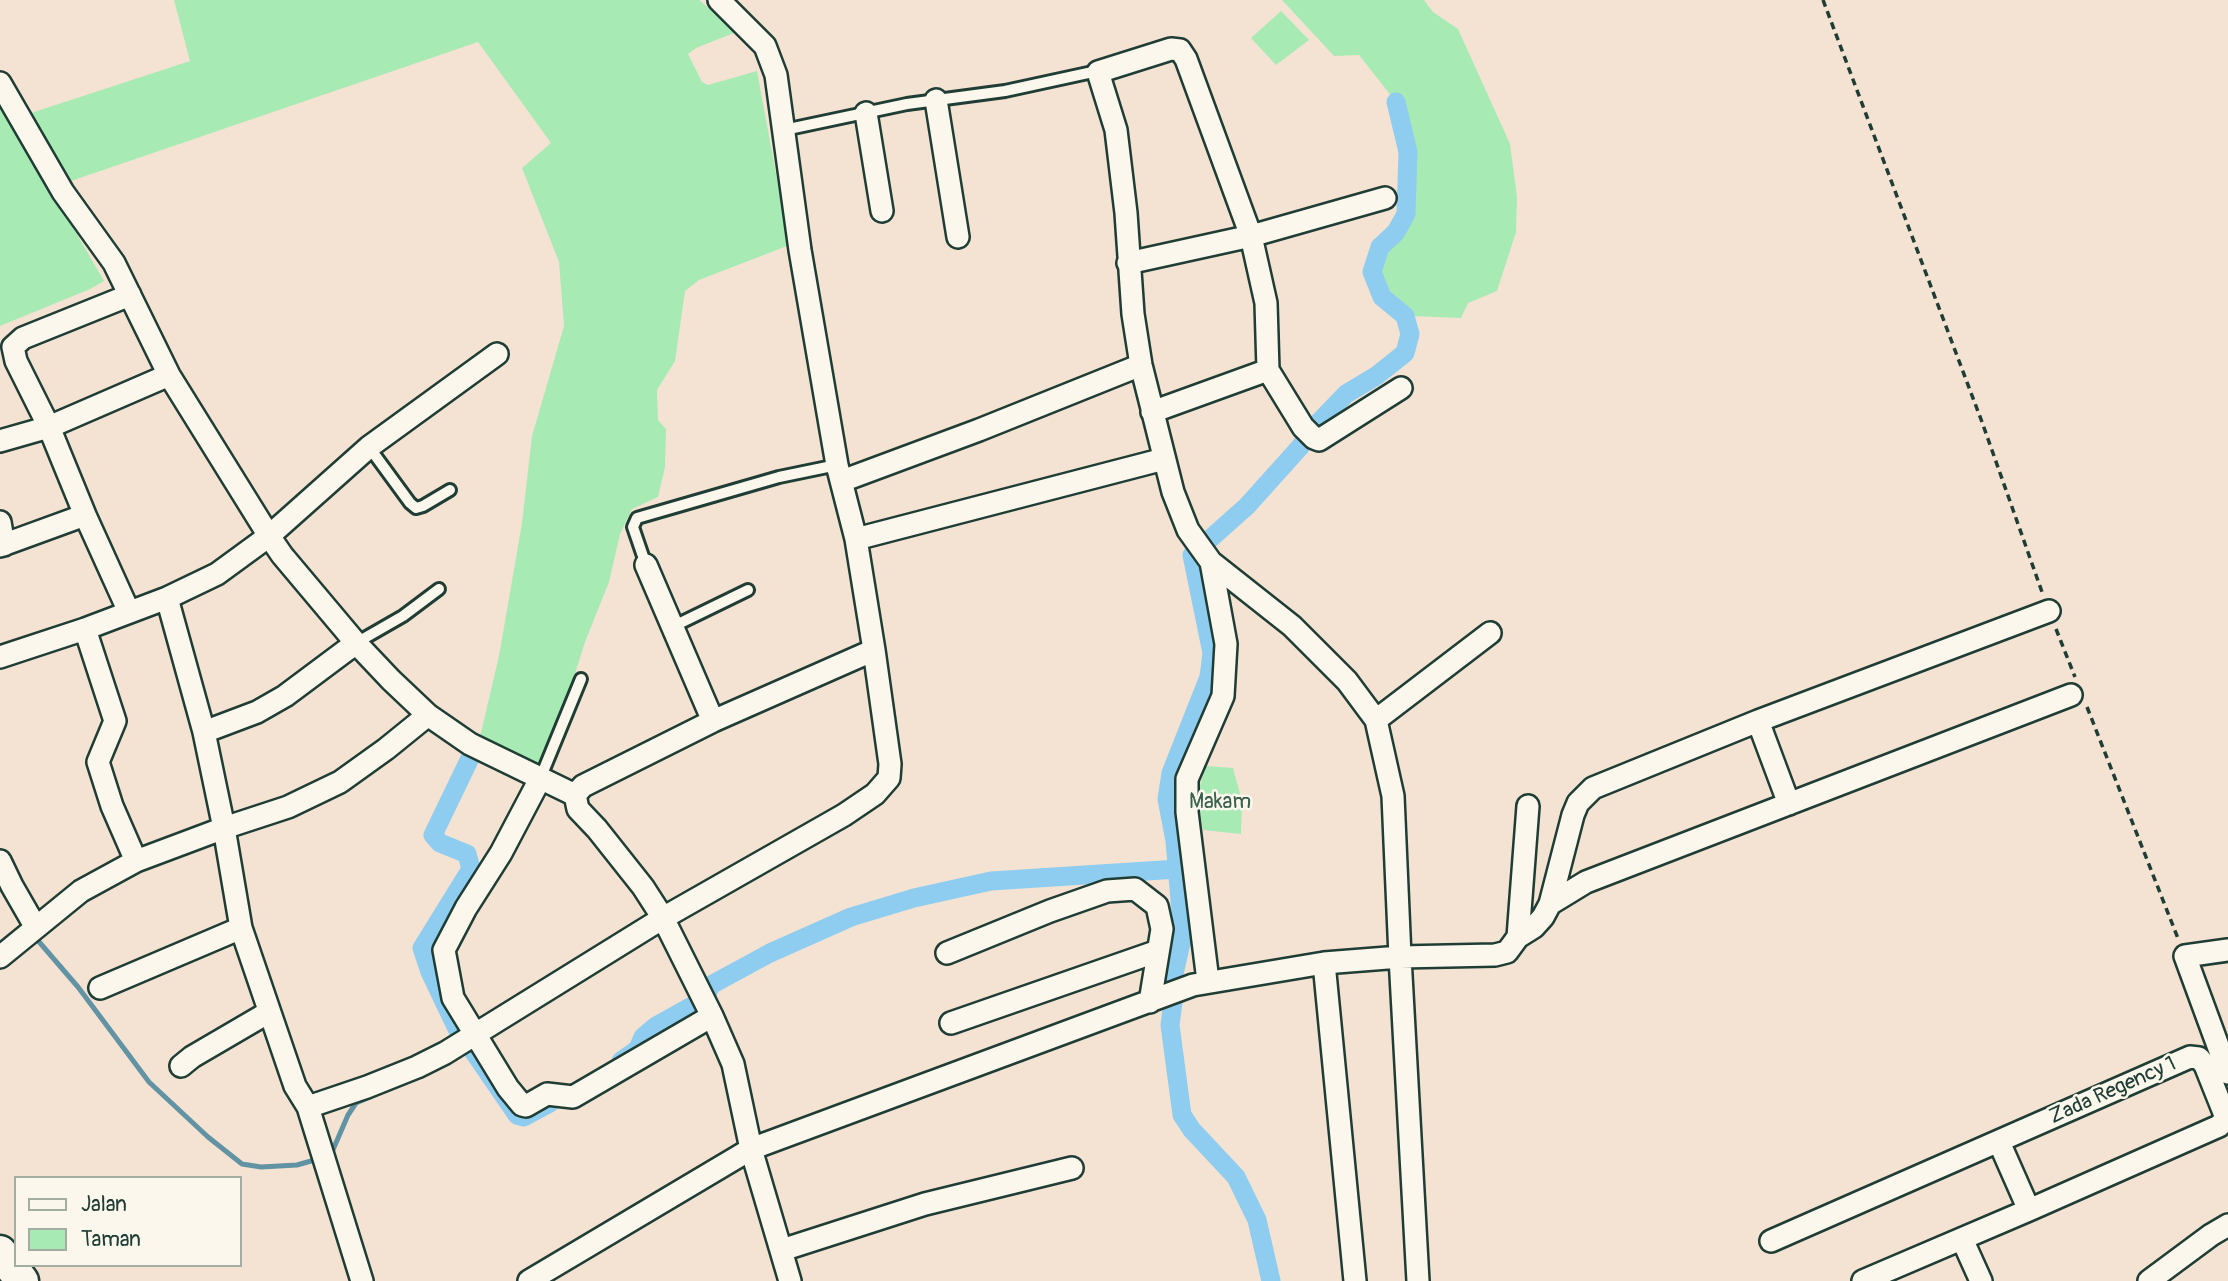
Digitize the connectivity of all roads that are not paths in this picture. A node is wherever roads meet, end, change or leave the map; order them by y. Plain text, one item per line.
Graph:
1 (719, 0) edge
2 (1098, 72) junction
3 (0, 83) edge
4 (936, 100) junction
5 (866, 113) junction
6 (784, 130) junction
7 (1385, 198) dead end
8 (882, 211) dead end
9 (1251, 236) junction
10 (958, 237) dead end
11 (1128, 264) junction
12 (130, 295) junction
13 (497, 354) dead end
14 (1141, 365) junction
15 (1268, 370) junction
16 (169, 375) junction
17 (1401, 388) dead end
18 (1152, 412) junction
19 (49, 427) junction
20 (0, 442) edge
21 (369, 447) junction
22 (1164, 459) junction
23 (840, 473) junction
24 (450, 490) dead end
25 (85, 515) junction
26 (0, 522) edge
27 (269, 536) junction
28 (856, 539) junction
29 (2, 545) edge
30 (1205, 555) junction
31 (646, 565) joint
32 (439, 589) dead end
33 (748, 590) dead end
34 (167, 598) junction
35 (2049, 611) road end
36 (130, 612) junction
37 (672, 627) junction
38 (85, 629) junction
39 (1490, 633) dead end
40 (356, 643) junction
41 (874, 650) junction
42 (0, 657) edge
43 (582, 679) dead end
44 (2078, 694) road end
45 (428, 715) junction
46 (1376, 720) junction
47 (1758, 721) junction
48 (713, 722) junction
49 (204, 732) junction
50 (540, 779) junction
51 (576, 795) junction
52 (1789, 804) junction
53 (1528, 806) dead end
54 (224, 828) junction
55 (0, 861) edge
56 (136, 861) junction
57 (1550, 904) junction
58 (663, 918) junction
59 (36, 926) junction
60 (240, 928) junction
61 (1518, 937) junction
62 (2228, 950) edge
63 (1158, 951) junction
64 (947, 954) dead end
65 (0, 957) edge
66 (1399, 957) junction
67 (1324, 963) junction
68 (1200, 983) junction
69 (100, 988) dead end
70 (1158, 999) junction
71 (270, 1012) junction
72 (712, 1016) junction
73 (951, 1023) dead end
74 (475, 1035) junction
75 (181, 1066) dead end
76 (2228, 1073) edge
77 (307, 1107) junction
78 (1999, 1142) junction
79 (751, 1149) junction
80 (1072, 1168) dead end
81 (2029, 1210) junction
82 (2228, 1225) edge
83 (1962, 1239) junction
84 (1771, 1241) dead end
85 (782, 1250) junction
86 (0, 1252) edge
87 (22, 1281) edge
88 (362, 1281) edge
89 (528, 1281) edge
90 (790, 1281) edge
91 (1355, 1281) edge
92 (1418, 1281) edge
93 (1863, 1281) edge
94 (1980, 1281) edge
95 (2149, 1281) edge

1 - 6 street
2 - 4 lane
2 - 9 street
2 - 11 street
3 - 12 street
4 - 5 lane
4 - 10 street
5 - 6 lane
5 - 8 street
6 - 23 street
7 - 9 street
9 - 11 street
9 - 15 street
11 - 14 street
12 - 16 street
12 - 19 street
13 - 21 street
14 - 18 street
14 - 23 street
15 - 17 street
15 - 18 street
16 - 19 street
16 - 27 street
18 - 22 street
19 - 20 street
19 - 25 street
21 - 24 lane
21 - 27 street
22 - 28 street
22 - 30 street
23 - 28 street
23 - 31 lane
25 - 29 street
25 - 36 street
26 - 29 street
27 - 34 street
27 - 40 street
28 - 41 street
30 - 46 street
30 - 68 street
31 - 37 street
32 - 40 lane
33 - 37 lane
34 - 36 street
34 - 49 street
35 - 47 street
36 - 38 street
37 - 48 street
38 - 42 street
38 - 56 street
39 - 46 street
40 - 45 street
40 - 49 street
41 - 48 street
41 - 58 street
43 - 50 lane
44 - 52 street
45 - 50 street
45 - 54 street
46 - 66 street
47 - 52 street
47 - 57 street
48 - 51 street
49 - 54 street
50 - 51 street
50 - 74 street
51 - 58 street
52 - 57 street
53 - 61 street
54 - 56 street
54 - 60 street
55 - 59 street
56 - 59 street
57 - 61 street
58 - 72 street
58 - 74 street
59 - 65 street
60 - 69 street
60 - 71 street
61 - 66 street
62 - 76 street
63 - 64 street
63 - 70 street
63 - 73 street
66 - 67 street
66 - 92 street
67 - 68 street
67 - 91 street
68 - 70 street
70 - 79 street
71 - 75 street
71 - 77 street
72 - 74 street
72 - 79 street
74 - 77 street
77 - 88 street
78 - 81 street
78 - 81 street, Zada Regency 1
78 - 84 street, Zada Regency 1
79 - 85 street
79 - 89 street
80 - 85 street
81 - 83 street, Zada Regency 1
82 - 95 street
83 - 93 street, Zada Regency 1
83 - 94 street
85 - 90 street
86 - 87 main road

